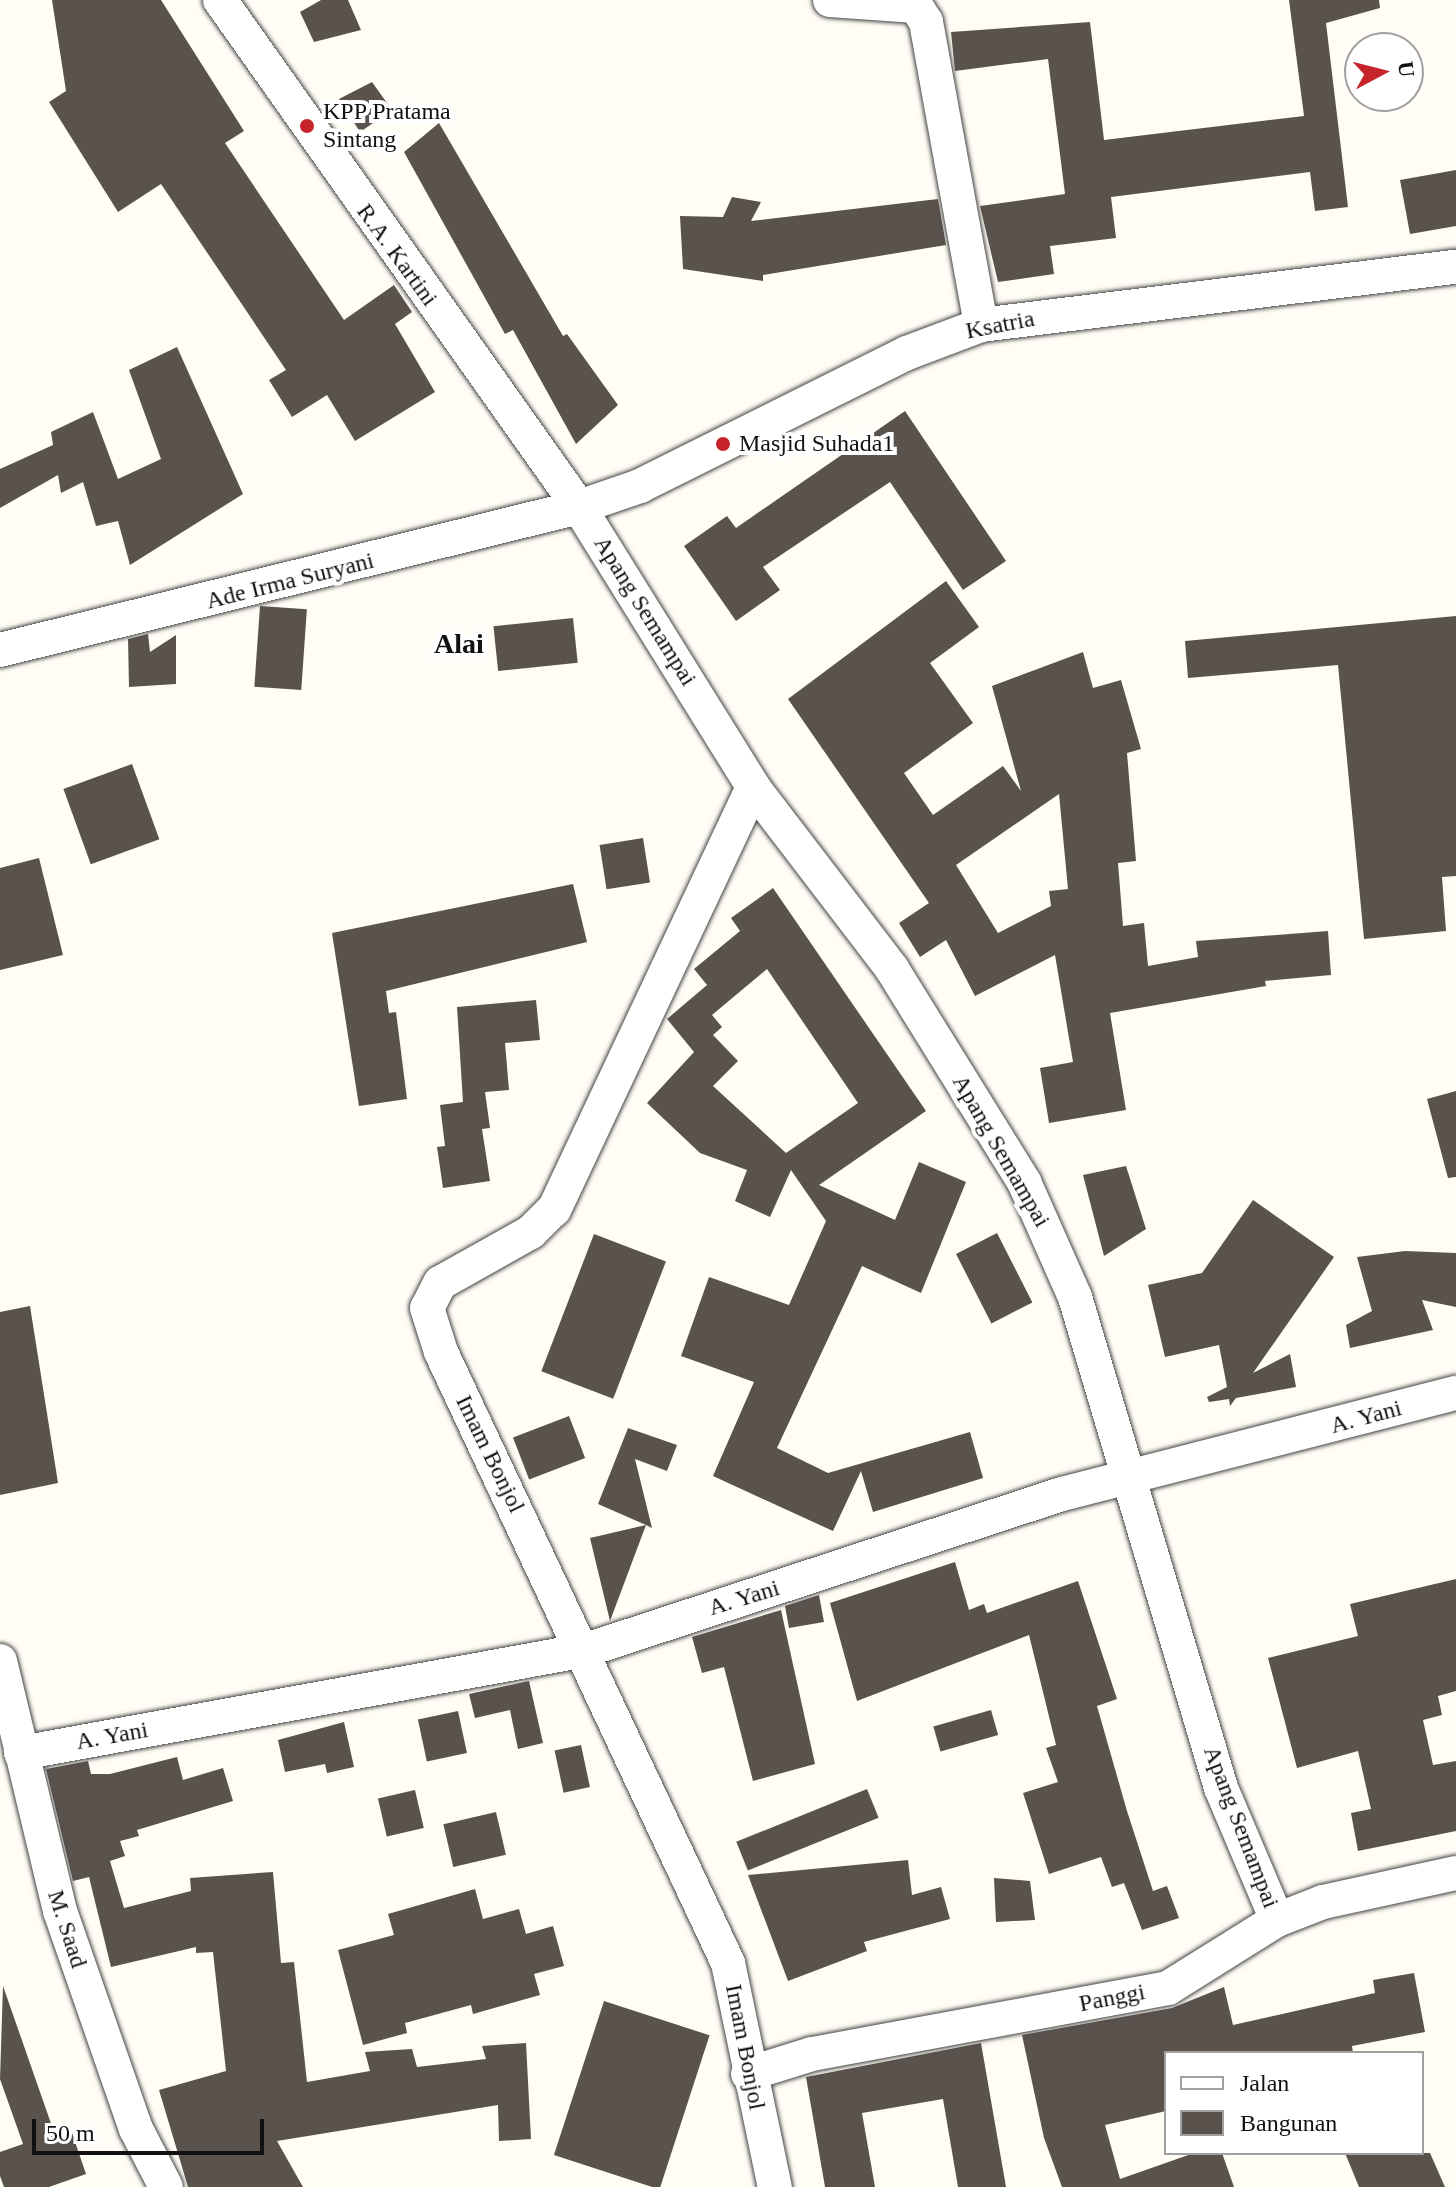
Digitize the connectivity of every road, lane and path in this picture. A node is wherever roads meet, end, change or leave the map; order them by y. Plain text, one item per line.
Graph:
1 (220, 0) edge
2 (830, 0) edge
3 (1456, 267) edge
4 (981, 325) junction
5 (579, 507) junction
6 (0, 650) edge
7 (753, 787) junction
8 (1456, 1393) edge
9 (1133, 1478) junction
10 (586, 1650) junction
11 (0, 1661) edge
12 (6, 1715) edge
13 (21, 1753) junction
14 (1456, 1873) edge
15 (1277, 1920) junction
16 (748, 2074) junction
17 (166, 2187) edge
18 (775, 2187) edge

1 - 5 street, R.A. Kartini
2 - 4 street
3 - 4 street, Ksatria
4 - 5 street, Ksatria
5 - 6 street, Ade Irma Suryani
5 - 7 street, Apang Semampai
7 - 9 street, Apang Semampai
7 - 10 street, Imam Bonjol
8 - 9 street, A. Yani
9 - 10 street, A. Yani
9 - 15 street, Apang Semampai
10 - 13 street, A. Yani
10 - 16 street, Imam Bonjol
11 - 12 street, M. Saad
12 - 13 street, M. Saad
13 - 17 street, M. Saad
14 - 15 street, Panggi
15 - 16 street, Panggi
16 - 18 street, Imam Bonjol

